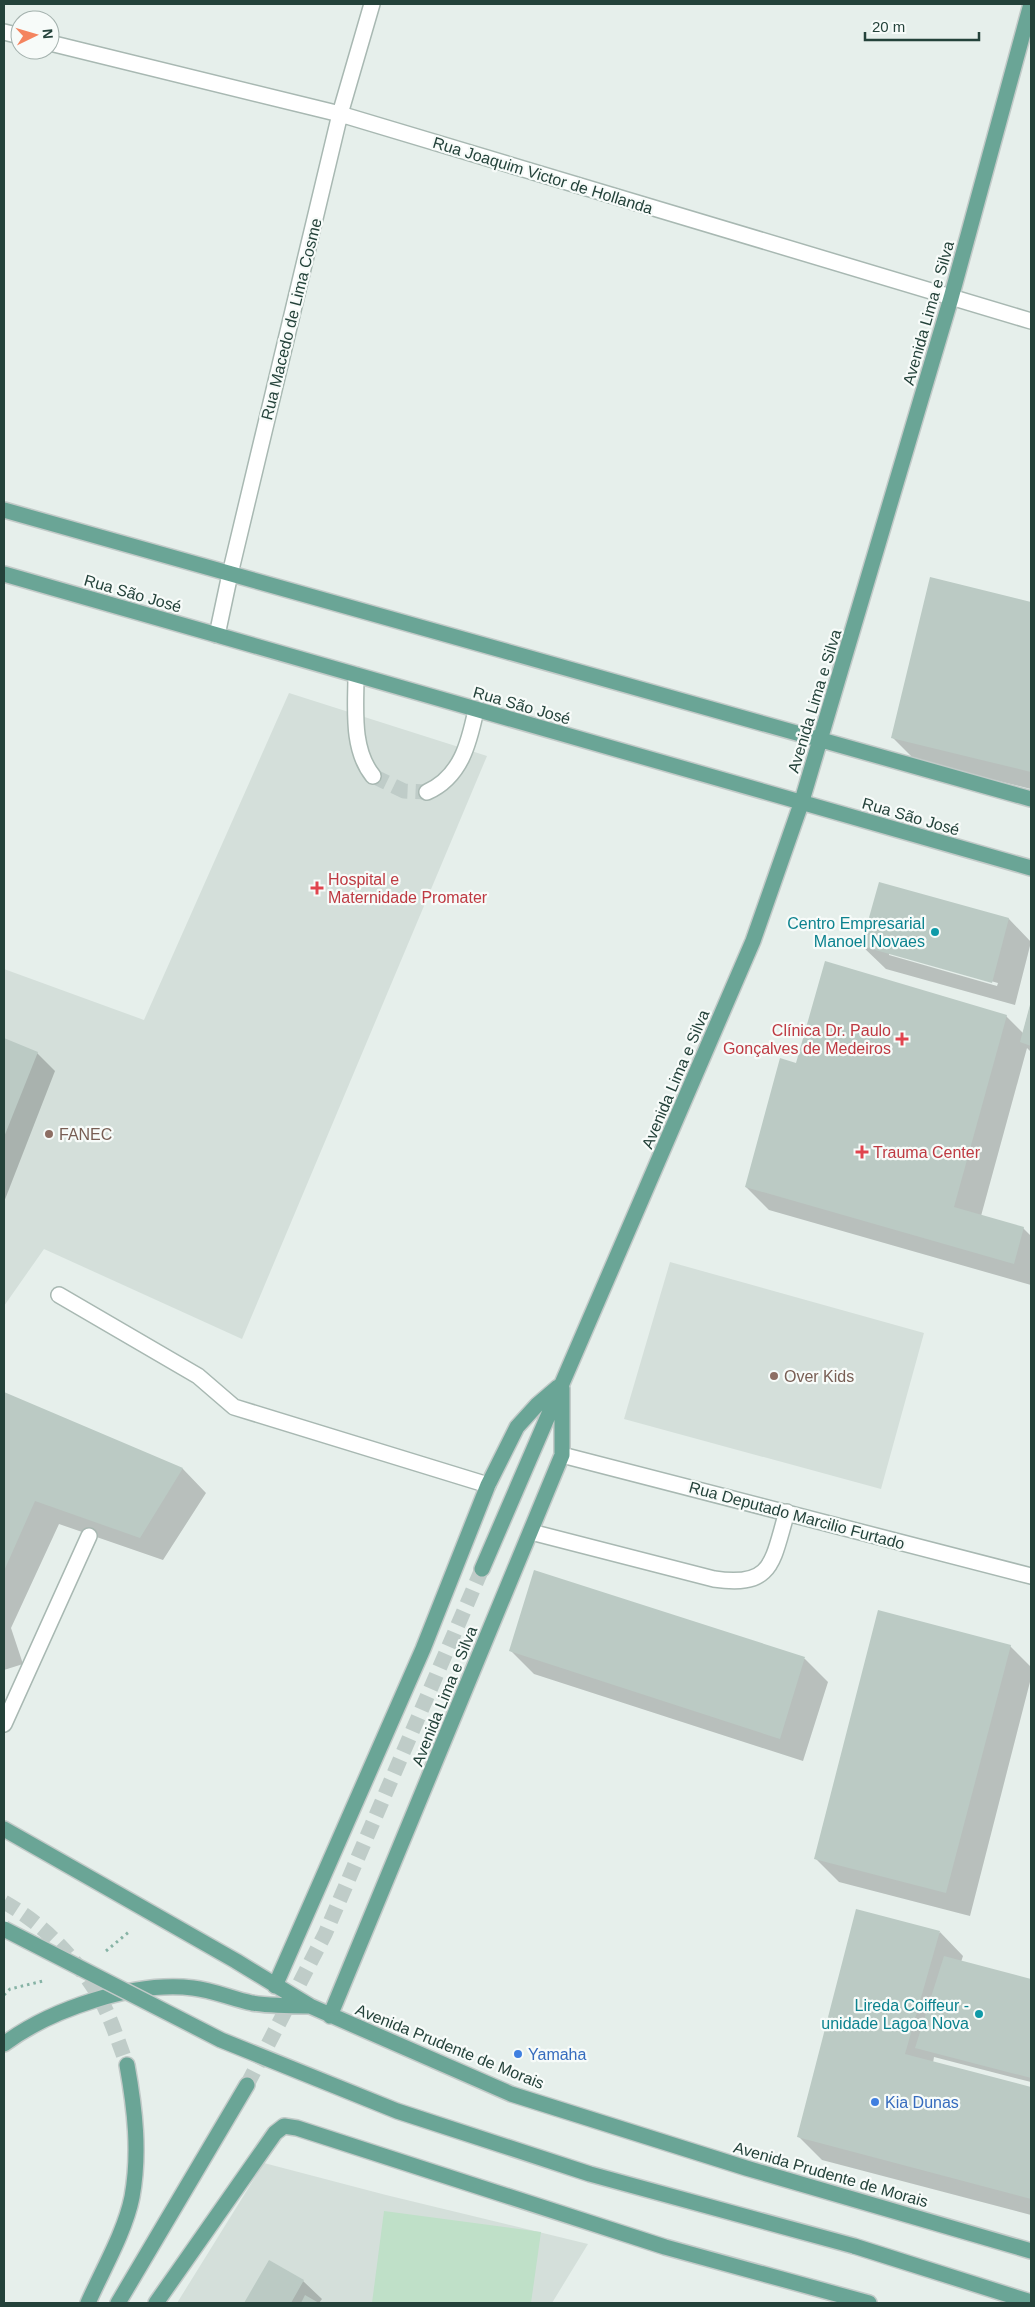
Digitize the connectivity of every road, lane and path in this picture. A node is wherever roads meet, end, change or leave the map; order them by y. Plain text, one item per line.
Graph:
1 (372, 4) edge
2 (1031, 4) edge
3 (60, 45) edge
4 (340, 114) junction
5 (951, 298) junction
6 (1031, 322) edge
7 (4, 510) edge
8 (4, 574) edge
9 (230, 574) junction
10 (217, 635) junction
11 (356, 675) junction
12 (476, 710) junction
13 (821, 741) junction
14 (373, 776) tunnel mouth
15 (428, 792) tunnel mouth
16 (1031, 799) edge
17 (802, 804) junction
18 (1031, 868) edge
19 (60, 1295) dead end
20 (562, 1384) junction
21 (562, 1455) junction
22 (488, 1485) junction
23 (788, 1512) junction
24 (530, 1532) junction
25 (89, 1536) dead end
26 (482, 1569) tunnel mouth
27 (1031, 1576) edge
28 (4, 1724) edge
29 (4, 1829) edge
30 (4, 1929) edge
31 (275, 1986) junction
32 (310, 2006) junction
33 (330, 2016) junction
34 (4, 2044) edge
35 (127, 2064) tunnel mouth
36 (247, 2086) tunnel mouth
37 (1031, 2250) edge
38 (1031, 2302) edge
39 (88, 2303) edge
40 (118, 2303) edge
41 (156, 2303) edge
42 (869, 2303) edge

1 - 4 street, Rua Macedo de Lima Cosme
2 - 5 main road, Avenida Lima e Silva
3 - 4 street, Rua Joaquim Victor de Hollanda
4 - 5 street, Rua Joaquim Victor de Hollanda
4 - 9 street, Rua Macedo de Lima Cosme
5 - 6 street, Rua Joaquim Victor de Hollanda
5 - 13 main road, Avenida Lima e Silva
7 - 9 main road
8 - 10 main road, Rua São José
9 - 10 street, Rua Macedo de Lima Cosme
9 - 13 main road
10 - 11 main road, Rua São José
11 - 12 main road, Rua São José
11 - 14 street
12 - 15 street
12 - 17 main road, Rua São José
13 - 16 main road
13 - 17 main road, Avenida Lima e Silva
17 - 18 main road, Rua São José
17 - 20 main road, Avenida Lima e Silva
19 - 22 street
20 - 21 main road, Avenida Lima e Silva
20 - 22 main road, Avenida Lima e Silva
20 - 26 main road
21 - 23 street, Rua Deputado Marcilio Furtado
21 - 24 main road, Avenida Lima e Silva
22 - 31 main road, Avenida Lima e Silva
23 - 24 street
23 - 27 street, Rua Deputado Marcilio Furtado
24 - 33 main road, Avenida Lima e Silva
25 - 28 street
29 - 31 main road, Avenida Prudente de Morais
30 - 38 main road, bridge
31 - 32 main road, Avenida Prudente de Morais
32 - 33 main road, Avenida Prudente de Morais
32 - 34 main road
33 - 37 main road, Avenida Prudente de Morais
35 - 39 main road
36 - 40 main road
41 - 42 main road

